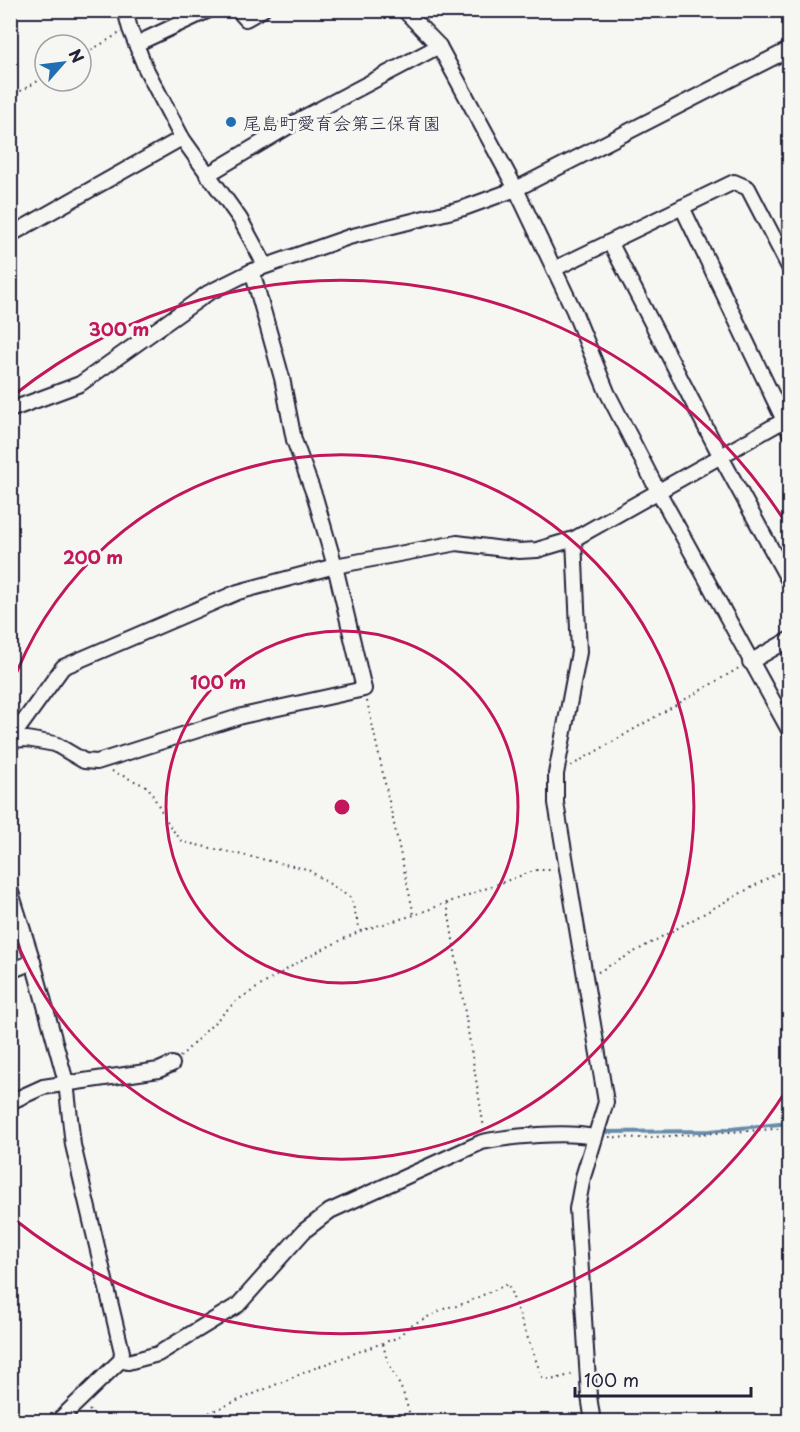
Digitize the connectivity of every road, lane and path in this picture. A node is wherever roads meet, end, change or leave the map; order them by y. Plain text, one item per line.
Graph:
1 (125, 10) edge
2 (209, 10) edge
3 (238, 10) edge
4 (262, 10) edge
5 (404, 10) edge
6 (130, 29) junction
7 (136, 44) junction
8 (439, 46) junction
9 (93, 49) edge
10 (789, 49) edge
11 (33, 84) edge
12 (10, 97) edge
13 (182, 138) junction
14 (207, 175) junction
15 (516, 189) junction
16 (682, 207) junction
17 (10, 235) edge
18 (610, 242) junction
19 (259, 268) junction
20 (554, 269) junction
21 (789, 269) edge
22 (10, 410) edge
23 (787, 424) edge
24 (720, 455) junction
25 (658, 491) junction
26 (574, 539) junction
27 (335, 566) junction
28 (789, 583) edge
29 (789, 639) edge
30 (750, 662) junction
31 (364, 689) junction
32 (789, 732) edge
33 (13, 740) edge
34 (97, 762) junction
35 (556, 774) junction
36 (789, 866) edge
37 (566, 869) junction
38 (10, 889) edge
39 (447, 903) junction
40 (414, 915) junction
41 (360, 931) junction
42 (33, 962) junction
43 (10, 971) edge
44 (586, 980) junction
45 (172, 1064) joint
46 (66, 1082) junction
47 (10, 1102) edge
48 (789, 1128) edge
49 (594, 1137) junction
50 (487, 1141) junction
51 (383, 1344) junction
52 (121, 1360) junction
53 (588, 1371) junction
54 (79, 1401) junction
55 (57, 1422) edge
56 (103, 1422) edge
57 (188, 1422) edge
58 (412, 1422) edge
59 (593, 1422) edge

1 - 6 street
2 - 7 street
3 - 4 street
5 - 8 street
6 - 7 street
6 - 9 path
7 - 13 street
8 - 14 street
8 - 15 street
10 - 15 street
11 - 12 path
13 - 14 street
13 - 17 street
14 - 19 street
15 - 19 street
15 - 20 street
16 - 18 street
16 - 21 street
16 - 23 street
18 - 20 street
18 - 24 street
19 - 22 street
19 - 27 street
20 - 25 street
23 - 24 street
24 - 25 street
24 - 28 street
25 - 26 street
25 - 30 street
26 - 27 street
26 - 35 street
27 - 31 street
27 - 33 street
29 - 30 street
30 - 32 street
30 - 35 path
31 - 34 street
31 - 40 path
33 - 34 street
34 - 41 path
35 - 37 street
36 - 44 path
37 - 39 path
37 - 44 street
38 - 42 street
39 - 40 path
39 - 50 path
40 - 41 path
41 - 45 path
42 - 43 street
42 - 46 street
44 - 49 street
45 - 46 street
46 - 47 street
46 - 52 street
48 - 49 path
49 - 50 street
49 - 53 street
50 - 52 street
51 - 53 path
51 - 57 path
51 - 58 path
52 - 54 street
53 - 59 street
54 - 55 street
54 - 56 path

